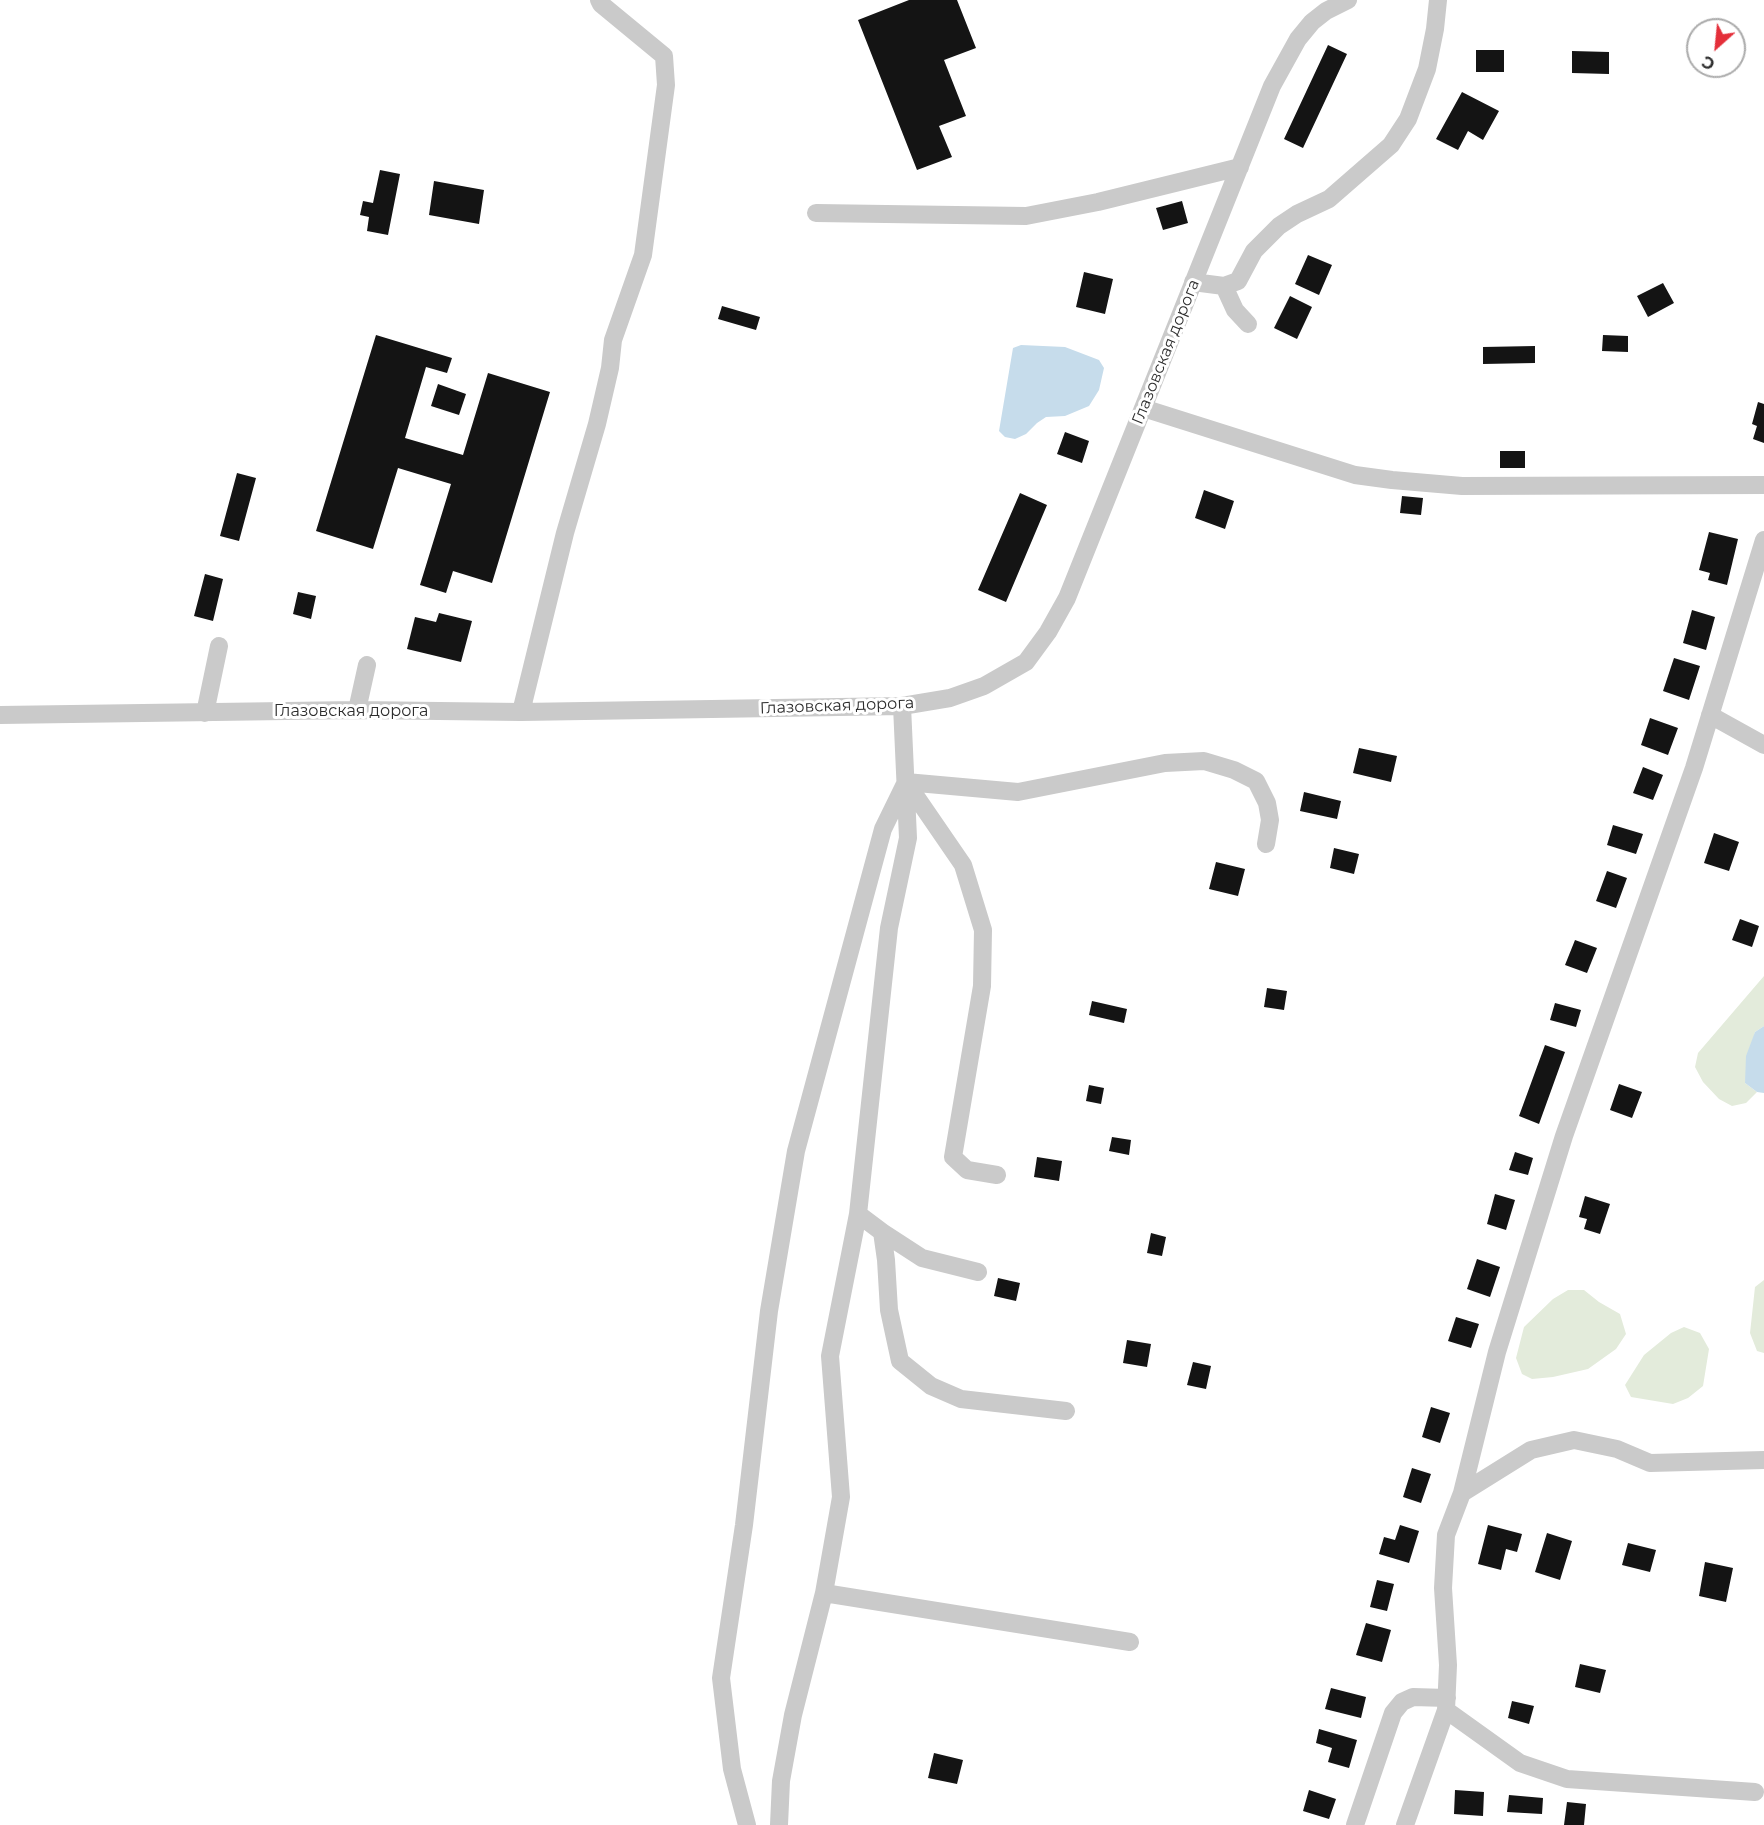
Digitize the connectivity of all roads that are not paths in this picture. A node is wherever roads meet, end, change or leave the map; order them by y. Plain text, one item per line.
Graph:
1 (599, 0) edge
2 (1348, 0) edge
3 (1438, 0) edge
4 (1240, 167) junction
5 (816, 213) dead end
6 (1193, 282) junction
7 (1224, 286) junction
8 (1248, 324) dead end
9 (1143, 408) junction
10 (1764, 484) edge
11 (1764, 540) edge
12 (219, 646) dead end
13 (367, 664) dead end
14 (902, 706) junction
15 (357, 710) junction
16 (521, 712) junction
17 (205, 713) junction
18 (0, 715) edge
19 (1710, 715) junction
20 (1764, 745) edge
21 (906, 782) junction
22 (1266, 844) dead end
23 (997, 1176) dead end
24 (858, 1214) junction
25 (882, 1232) junction
26 (978, 1272) dead end
27 (1066, 1411) dead end
28 (1764, 1460) edge
29 (1462, 1493) junction
30 (824, 1593) junction
31 (1130, 1642) dead end
32 (1446, 1704) junction
33 (1755, 1792) dead end
34 (747, 1825) edge
35 (779, 1825) edge
36 (1355, 1825) edge
37 (1405, 1825) edge

1 - 16 street
2 - 4 street, Глазовская дорога
3 - 7 street
4 - 5 street
4 - 6 street, Глазовская дорога
6 - 7 street
6 - 9 street, Глазовская дорога
7 - 8 street
9 - 10 street
9 - 14 street, Глазовская дорога
11 - 19 street
12 - 17 street
13 - 15 street
14 - 16 street, Глазовская дорога
14 - 21 street
15 - 16 street, Глазовская дорога
15 - 17 street, Глазовская дорога
17 - 18 street, Глазовская дорога
19 - 20 street
19 - 29 street
21 - 22 street
21 - 23 street
21 - 24 street
21 - 34 street
24 - 25 street
24 - 30 street
25 - 26 street
25 - 27 street
28 - 29 street
29 - 32 street
30 - 31 street
30 - 35 street
32 - 33 street
32 - 36 street
32 - 37 street

